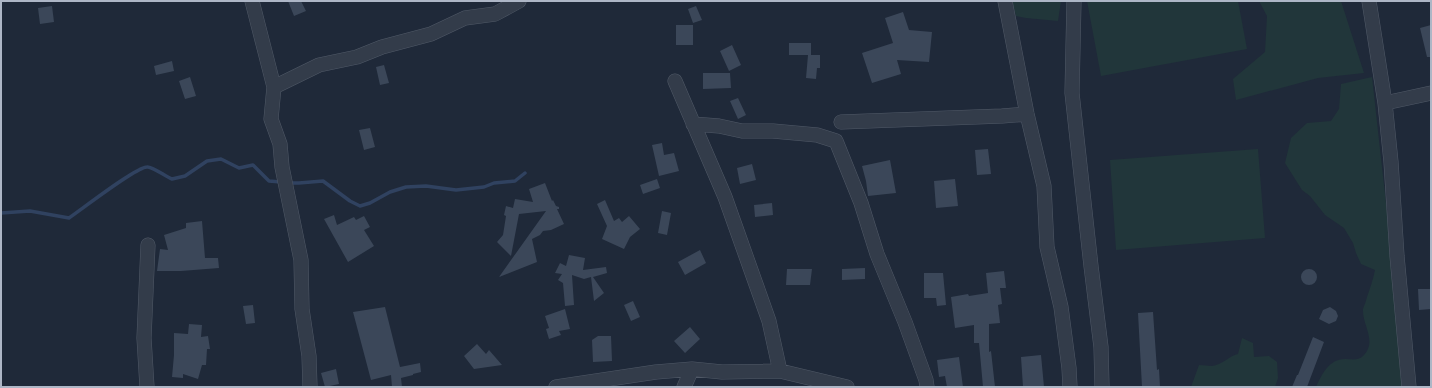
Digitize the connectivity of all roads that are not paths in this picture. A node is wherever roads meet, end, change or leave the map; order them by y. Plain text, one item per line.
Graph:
1 (252, 1) edge
2 (519, 1) edge
3 (1005, 1) edge
4 (1074, 1) edge
5 (1369, 1) edge
6 (675, 81) dead end
7 (274, 87) junction
8 (1431, 92) edge
9 (1385, 103) junction
10 (1027, 114) junction
11 (841, 122) dead end
12 (693, 124) junction
13 (148, 245) dead end
14 (692, 368) junction
15 (780, 371) junction
16 (147, 387) edge
17 (310, 387) edge
18 (556, 387) edge
19 (684, 387) edge
20 (847, 387) edge
21 (927, 387) edge
22 (1070, 387) edge
23 (1102, 387) edge
24 (1409, 387) edge

1 - 7 street
2 - 7 street
3 - 10 street
4 - 23 street
5 - 9 street
6 - 12 street
7 - 17 street
8 - 9 street
9 - 24 street
10 - 11 street
10 - 22 street
12 - 15 street
12 - 21 street
13 - 16 street
14 - 15 street
14 - 18 street
14 - 19 street
15 - 20 street

